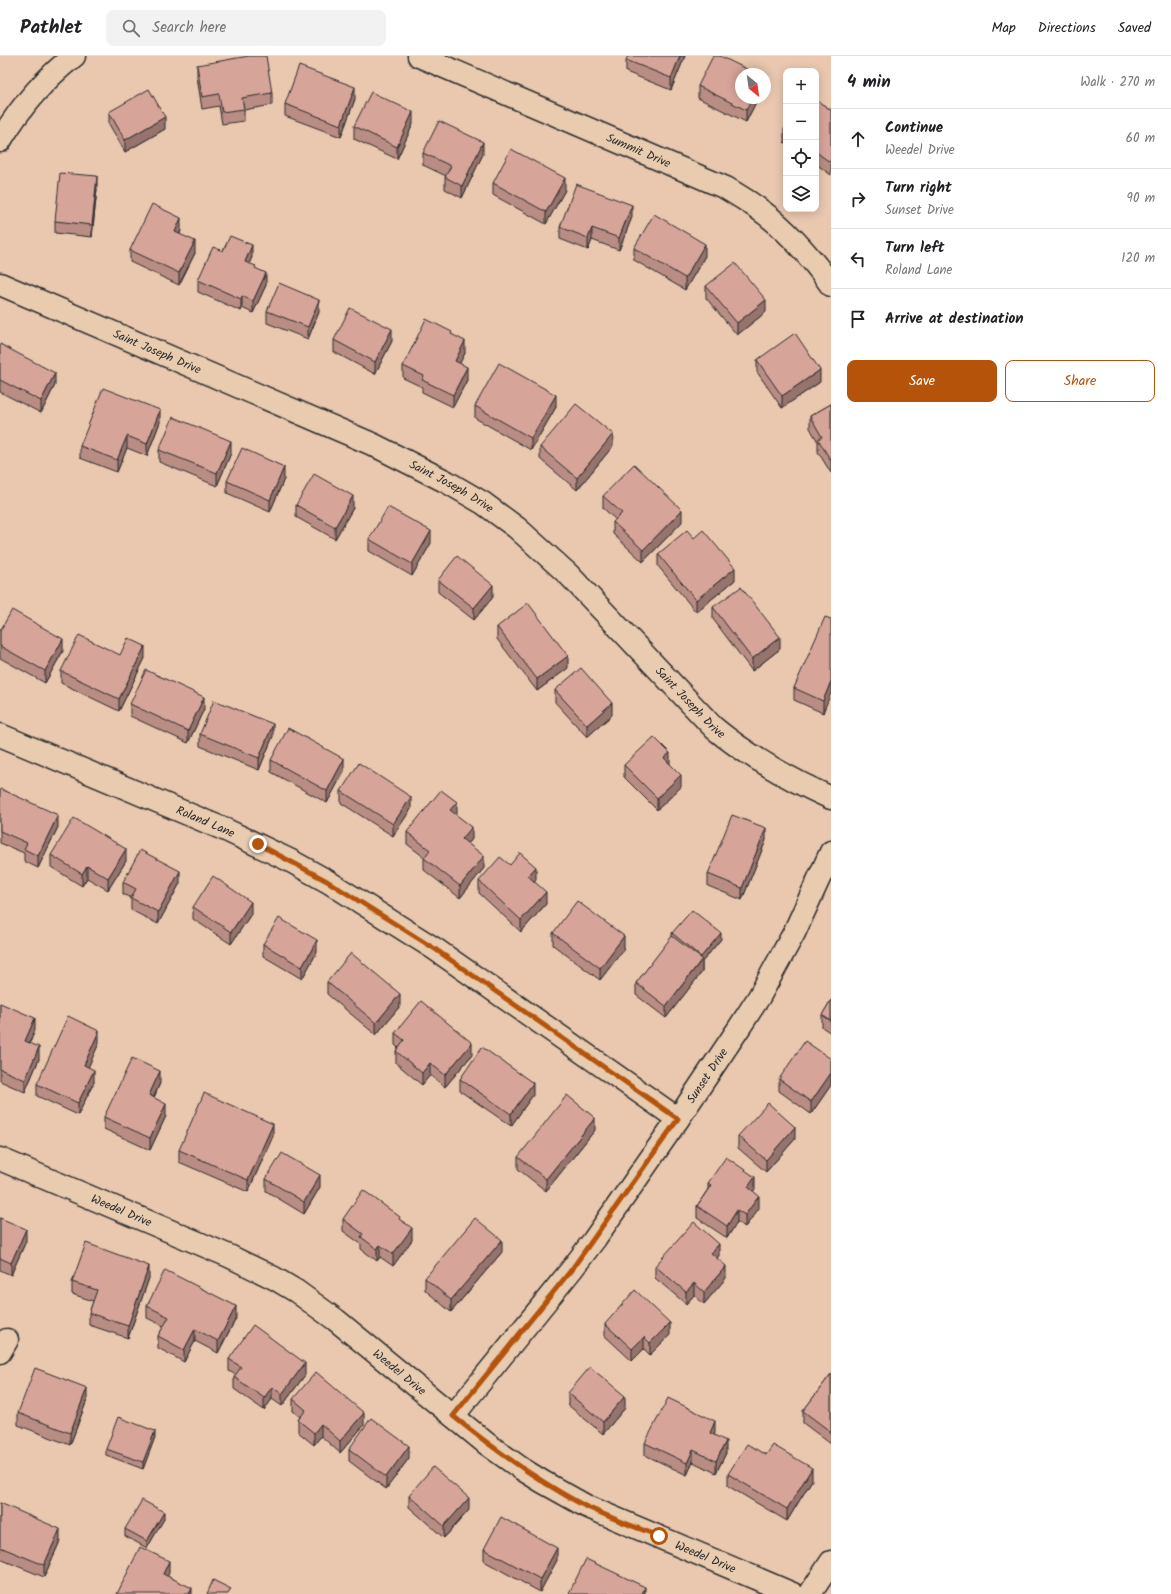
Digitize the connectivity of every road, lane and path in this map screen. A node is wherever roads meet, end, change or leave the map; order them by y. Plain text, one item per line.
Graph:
1 (74, 56) edge
2 (419, 56) edge
3 (0, 141) edge
4 (0, 284) edge
5 (831, 285) edge
6 (0, 735) edge
7 (831, 798) edge
8 (831, 852) edge
9 (678, 1119) junction
10 (0, 1159) edge
11 (453, 1416) junction
12 (831, 1562) edge
13 (793, 1594) edge
14 (810, 1594) edge

1 - 3 street
2 - 5 street, Summit Drive
4 - 7 street, Saint Joseph Drive
6 - 9 street, Roland Lane
8 - 9 street, Sunset Drive
9 - 11 street, Sunset Drive
10 - 11 street, Weedel Drive
11 - 13 street, Weedel Drive
12 - 14 street

